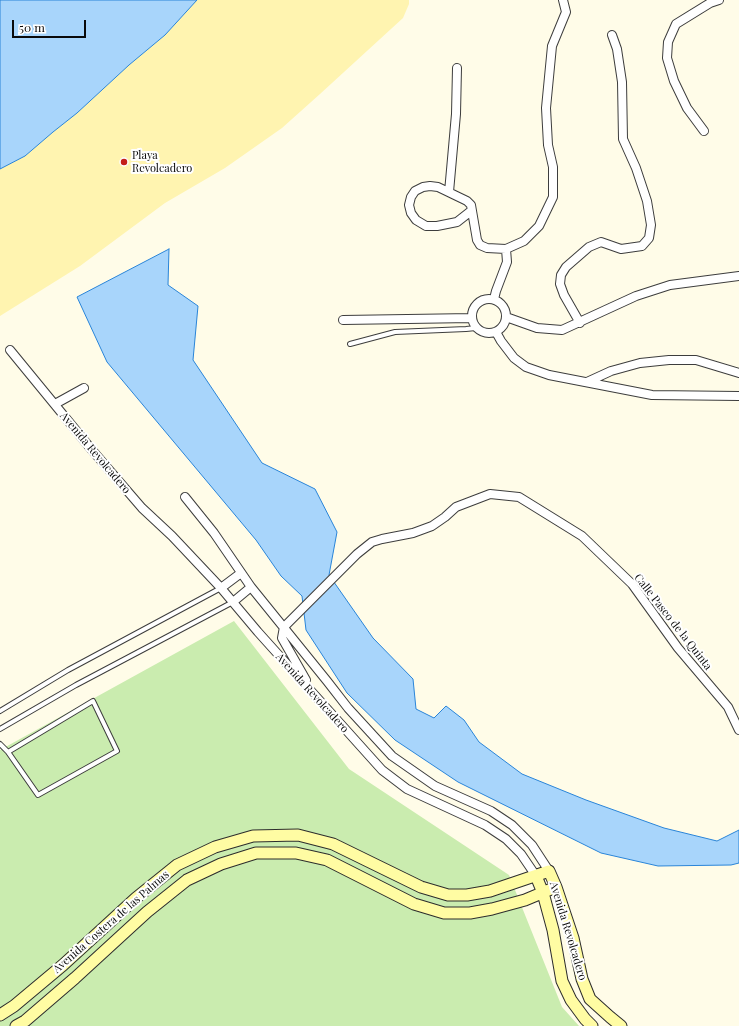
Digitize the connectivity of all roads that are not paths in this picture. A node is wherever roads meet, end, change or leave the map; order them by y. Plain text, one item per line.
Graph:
1 (563, 0) edge
2 (718, 0) edge
3 (612, 35) dead end
4 (457, 68) dead end
5 (704, 131) dead end
6 (449, 192) junction
7 (471, 211) junction
8 (506, 249) junction
9 (739, 276) edge
10 (494, 299) junction
11 (506, 317) junction
12 (472, 318) junction
13 (343, 320) dead end
14 (580, 323) junction
15 (476, 328) junction
16 (496, 332) junction
17 (350, 344) dead end
18 (10, 350) dead end
19 (739, 373) edge
20 (587, 382) junction
21 (84, 388) dead end
22 (739, 396) edge
23 (55, 404) junction
24 (184, 497) dead end
25 (241, 573) junction
26 (252, 587) junction
27 (222, 588) junction
28 (233, 602) junction
29 (284, 627) junction
30 (314, 695) junction
31 (0, 711) edge
32 (0, 729) edge
33 (739, 730) edge
34 (0, 744) edge
35 (8, 752) junction
36 (491, 811) junction
37 (485, 825) junction
38 (549, 871) junction
39 (536, 876) junction
40 (556, 887) junction
41 (543, 893) junction
42 (0, 1015) edge
43 (16, 1026) edge
44 (592, 1026) edge
45 (621, 1026) edge

1 - 8 street
2 - 5 street
3 - 14 street
4 - 6 street
6 - 7 street
6 - 7 street
7 - 8 street
8 - 10 street
9 - 14 street
10 - 11 street
10 - 12 street
11 - 14 street
11 - 16 street
12 - 13 street
12 - 15 street
15 - 16 street
15 - 17 lane
16 - 20 street
18 - 23 street, Avenida Revolcadero
19 - 20 street
20 - 22 street
21 - 23 street
23 - 27 street, Avenida Revolcadero
24 - 25 street, Avenida Revolcadero
25 - 26 street, Avenida Revolcadero
25 - 27 street
26 - 28 street
26 - 29 street, Avenida Revolcadero
27 - 28 street, Avenida Revolcadero
27 - 31 lane
28 - 30 street, Avenida Revolcadero
28 - 32 lane
29 - 30 street
29 - 33 street, Calle Paseo de la Quinta
29 - 36 street, Avenida Revolcadero
30 - 37 street, Avenida Revolcadero
34 - 35 lane
35 - 35 lane
36 - 37 street
36 - 38 street, Avenida Revolcadero
37 - 39 street, Avenida Revolcadero
38 - 39 main road, Avenida Costera de las Palmas
38 - 40 main road, Avenida Revolcadero
39 - 41 main road, Avenida Revolcadero
39 - 42 main road, Avenida Costera de las Palmas
40 - 41 main road, Avenida Costera de las Palmas
40 - 45 main road, Avenida Revolcadero
41 - 43 main road, Avenida Costera de las Palmas
41 - 44 main road, Avenida Revolcadero

